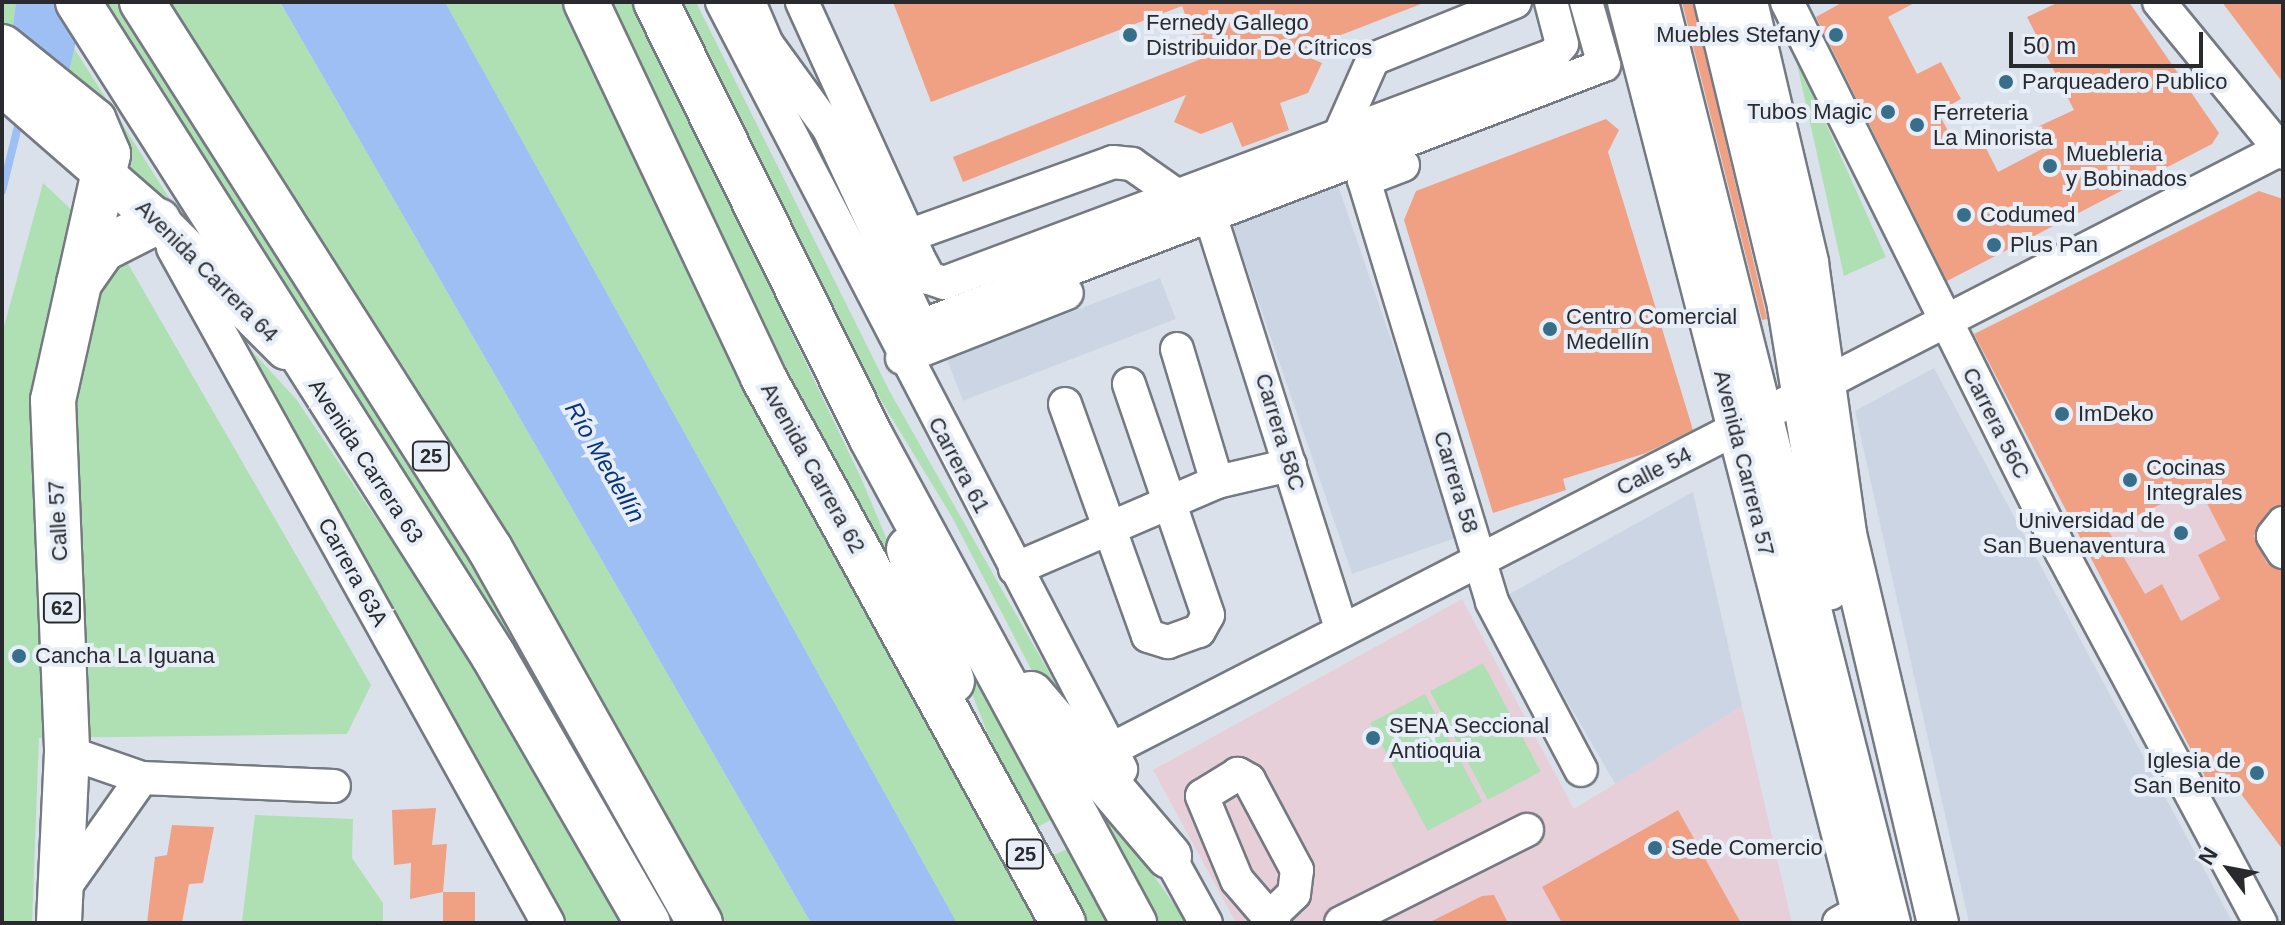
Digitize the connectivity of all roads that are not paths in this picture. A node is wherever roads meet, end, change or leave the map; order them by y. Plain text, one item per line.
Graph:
1 (78, 2) edge
2 (142, 2) edge
3 (586, 2) edge
4 (656, 2) edge
5 (722, 2) edge
6 (749, 2) edge
7 (802, 2) edge
8 (1515, 2) edge
9 (1551, 2) edge
10 (1586, 2) edge
11 (1628, 2) edge
12 (1662, 2) edge
13 (1711, 2) edge
14 (1747, 2) edge
15 (2159, 2) edge
16 (1791, 3) edge
17 (820, 42) junction
18 (2, 60) edge
19 (771, 70) junction
20 (1645, 70) junction
21 (1338, 138) junction
22 (854, 150) junction
23 (2282, 150) edge
24 (807, 170) junction
25 (104, 172) junction
26 (1202, 208) junction
27 (158, 221) junction
28 (895, 261) junction
29 (72, 295) junction
30 (1945, 321) junction
31 (1177, 349) dead end
32 (902, 358) junction
33 (309, 371) junction
34 (1129, 384) dead end
35 (1811, 390) junction
36 (1065, 404) dead end
37 (1750, 422) junction
38 (871, 437) junction
39 (1290, 465) junction
40 (1217, 482) junction
41 (1166, 506) junction
42 (2283, 523) edge
43 (1107, 527) junction
44 (2283, 552) edge
45 (1479, 561) junction
46 (1015, 569) junction
47 (973, 626) junction
48 (1342, 631) junction
49 (1110, 750) junction
50 (67, 752) junction
51 (1581, 770) dead end
52 (142, 778) junction
53 (987, 785) junction
54 (334, 786) dead end
55 (579, 800) junction
56 (1527, 830) dead end
57 (1169, 856) junction
58 (62, 905) edge
59 (1865, 921) edge
60 (548, 923) edge
61 (648, 923) edge
62 (698, 923) edge
63 (1063, 923) edge
64 (1134, 923) edge
65 (1206, 923) edge
66 (1341, 923) edge
67 (1909, 923) edge
68 (1938, 923) edge
69 (2260, 923) edge

1 - 33 highway, Avenida Carrera 63 / 25
2 - 62 highway, 25
3 - 53 highway, Avenida Carrera 62 / 25
4 - 38 highway
5 - 19 street, Carrera 61
6 - 19 street
7 - 17 street
8 - 21 street
9 - 21 street
10 - 26 street
11 - 20 main road, Avenida Carrera 57
12 - 37 street
13 - 35 street
14 - 35 main road
15 - 23 street
16 - 30 street, Carrera 56C
17 - 19 street
17 - 22 street
18 - 25 highway, 62
19 - 22 street
19 - 24 street, Carrera 61
20 - 37 main road, Avenida Carrera 57
20 - 45 street, Carrera 58
21 - 26 street
22 - 24 street
22 - 28 street
23 - 30 street, Calle 54
24 - 28 street, Carrera 61
25 - 27 main road, Avenida Carrera 64
25 - 29 highway, Calle 57 / 62
26 - 28 street
26 - 28 street
26 - 28 street
26 - 32 street
26 - 39 street, Carrera 58C
27 - 29 highway
27 - 33 main road, Avenida Carrera 64
27 - 60 street, Carrera 63A
28 - 32 street, Carrera 61
29 - 50 highway, Calle 57 / 62
30 - 35 street, Calle 54
30 - 69 street, Carrera 56C
31 - 40 street
32 - 46 street, Carrera 61
33 - 55 highway, Avenida Carrera 63 / 25
34 - 41 street
35 - 37 street, Calle 54
35 - 67 street
35 - 68 main road
36 - 43 street
37 - 45 street, Calle 54
37 - 59 main road, Avenida Carrera 57
38 - 47 highway
38 - 53 highway
39 - 40 street
39 - 48 street, Carrera 58C
40 - 41 street
41 - 43 street
41 - 43 street
42 - 44 street
43 - 46 street
45 - 48 street, Calle 54
45 - 51 street, Carrera 58
46 - 49 street, Carrera 61
47 - 57 highway
47 - 64 highway
48 - 49 street, Calle 54
49 - 57 street, Carrera 61
50 - 52 street
50 - 58 highway, Calle 57 / 62
52 - 54 street
52 - 58 street
53 - 63 highway, Avenida Carrera 62 / 25
55 - 61 highway, Avenida Carrera 63 / 25
55 - 62 highway
56 - 66 street
57 - 65 street, Carrera 61

